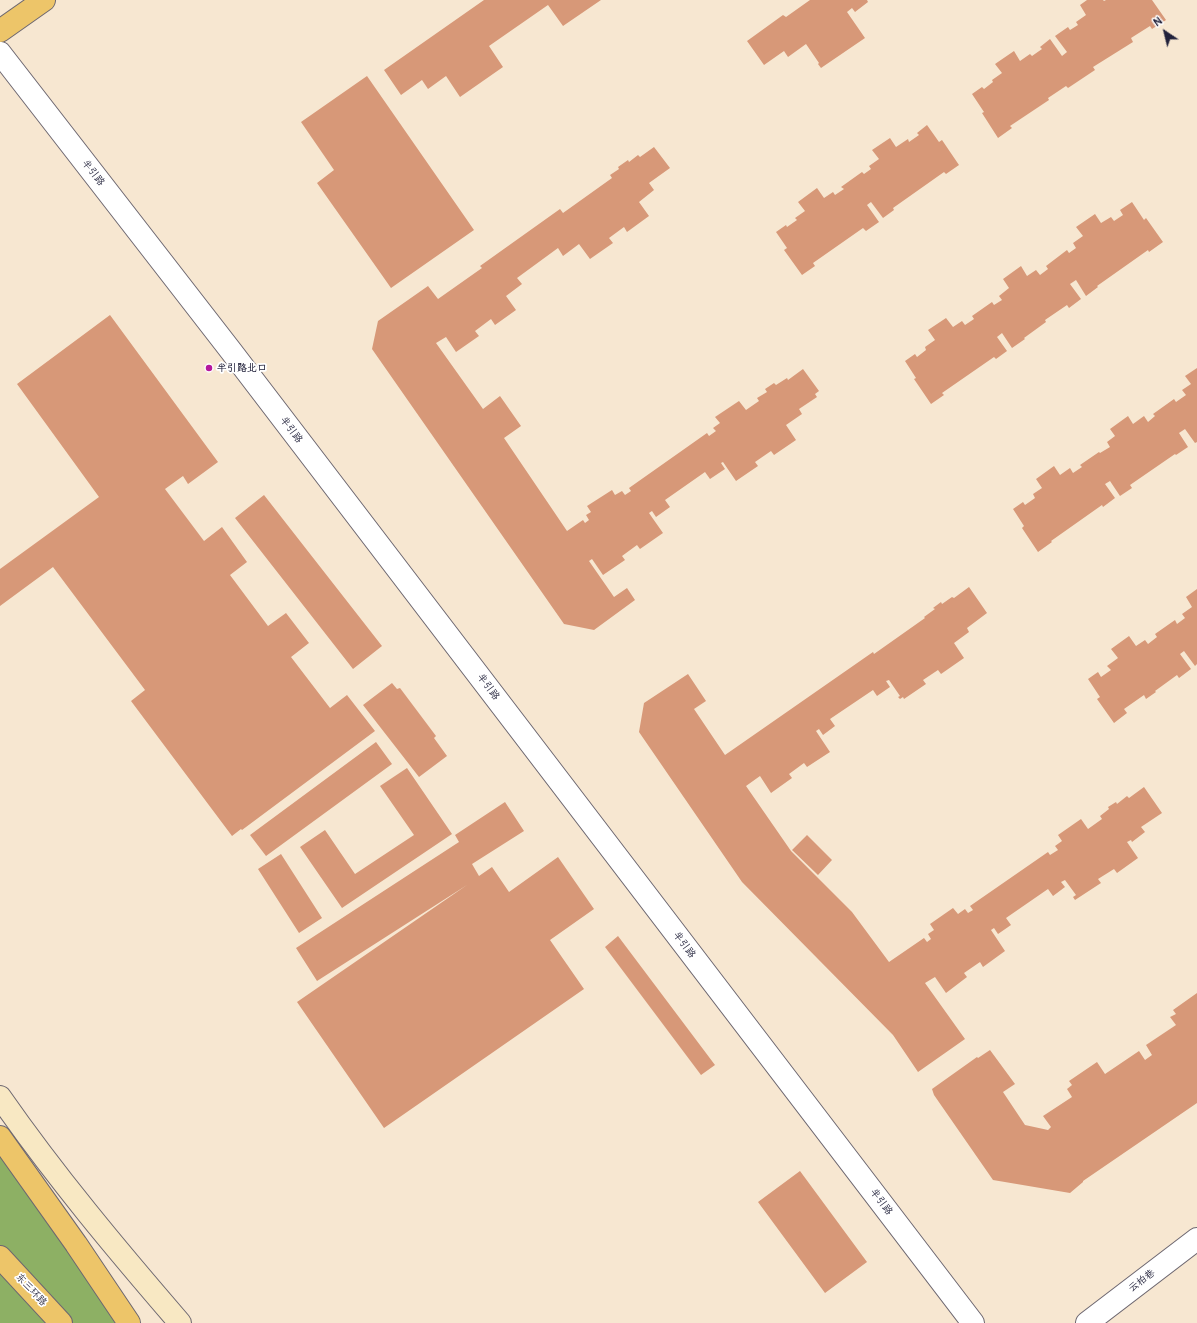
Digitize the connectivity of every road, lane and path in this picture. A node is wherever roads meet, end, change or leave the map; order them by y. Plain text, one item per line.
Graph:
1 (44, 0) edge
2 (0, 31) edge
3 (0, 53) edge
4 (0, 1097) edge
5 (0, 1137) edge
6 (1197, 1239) edge
7 (0, 1257) edge
8 (61, 1323) edge
9 (129, 1323) edge
10 (180, 1323) edge
11 (973, 1323) edge
12 (1087, 1323) edge

1 - 2 main road
3 - 11 street, 半引路
4 - 10 main road
5 - 9 main road
6 - 12 street, 云柏巷
7 - 8 main road, 东三环路

